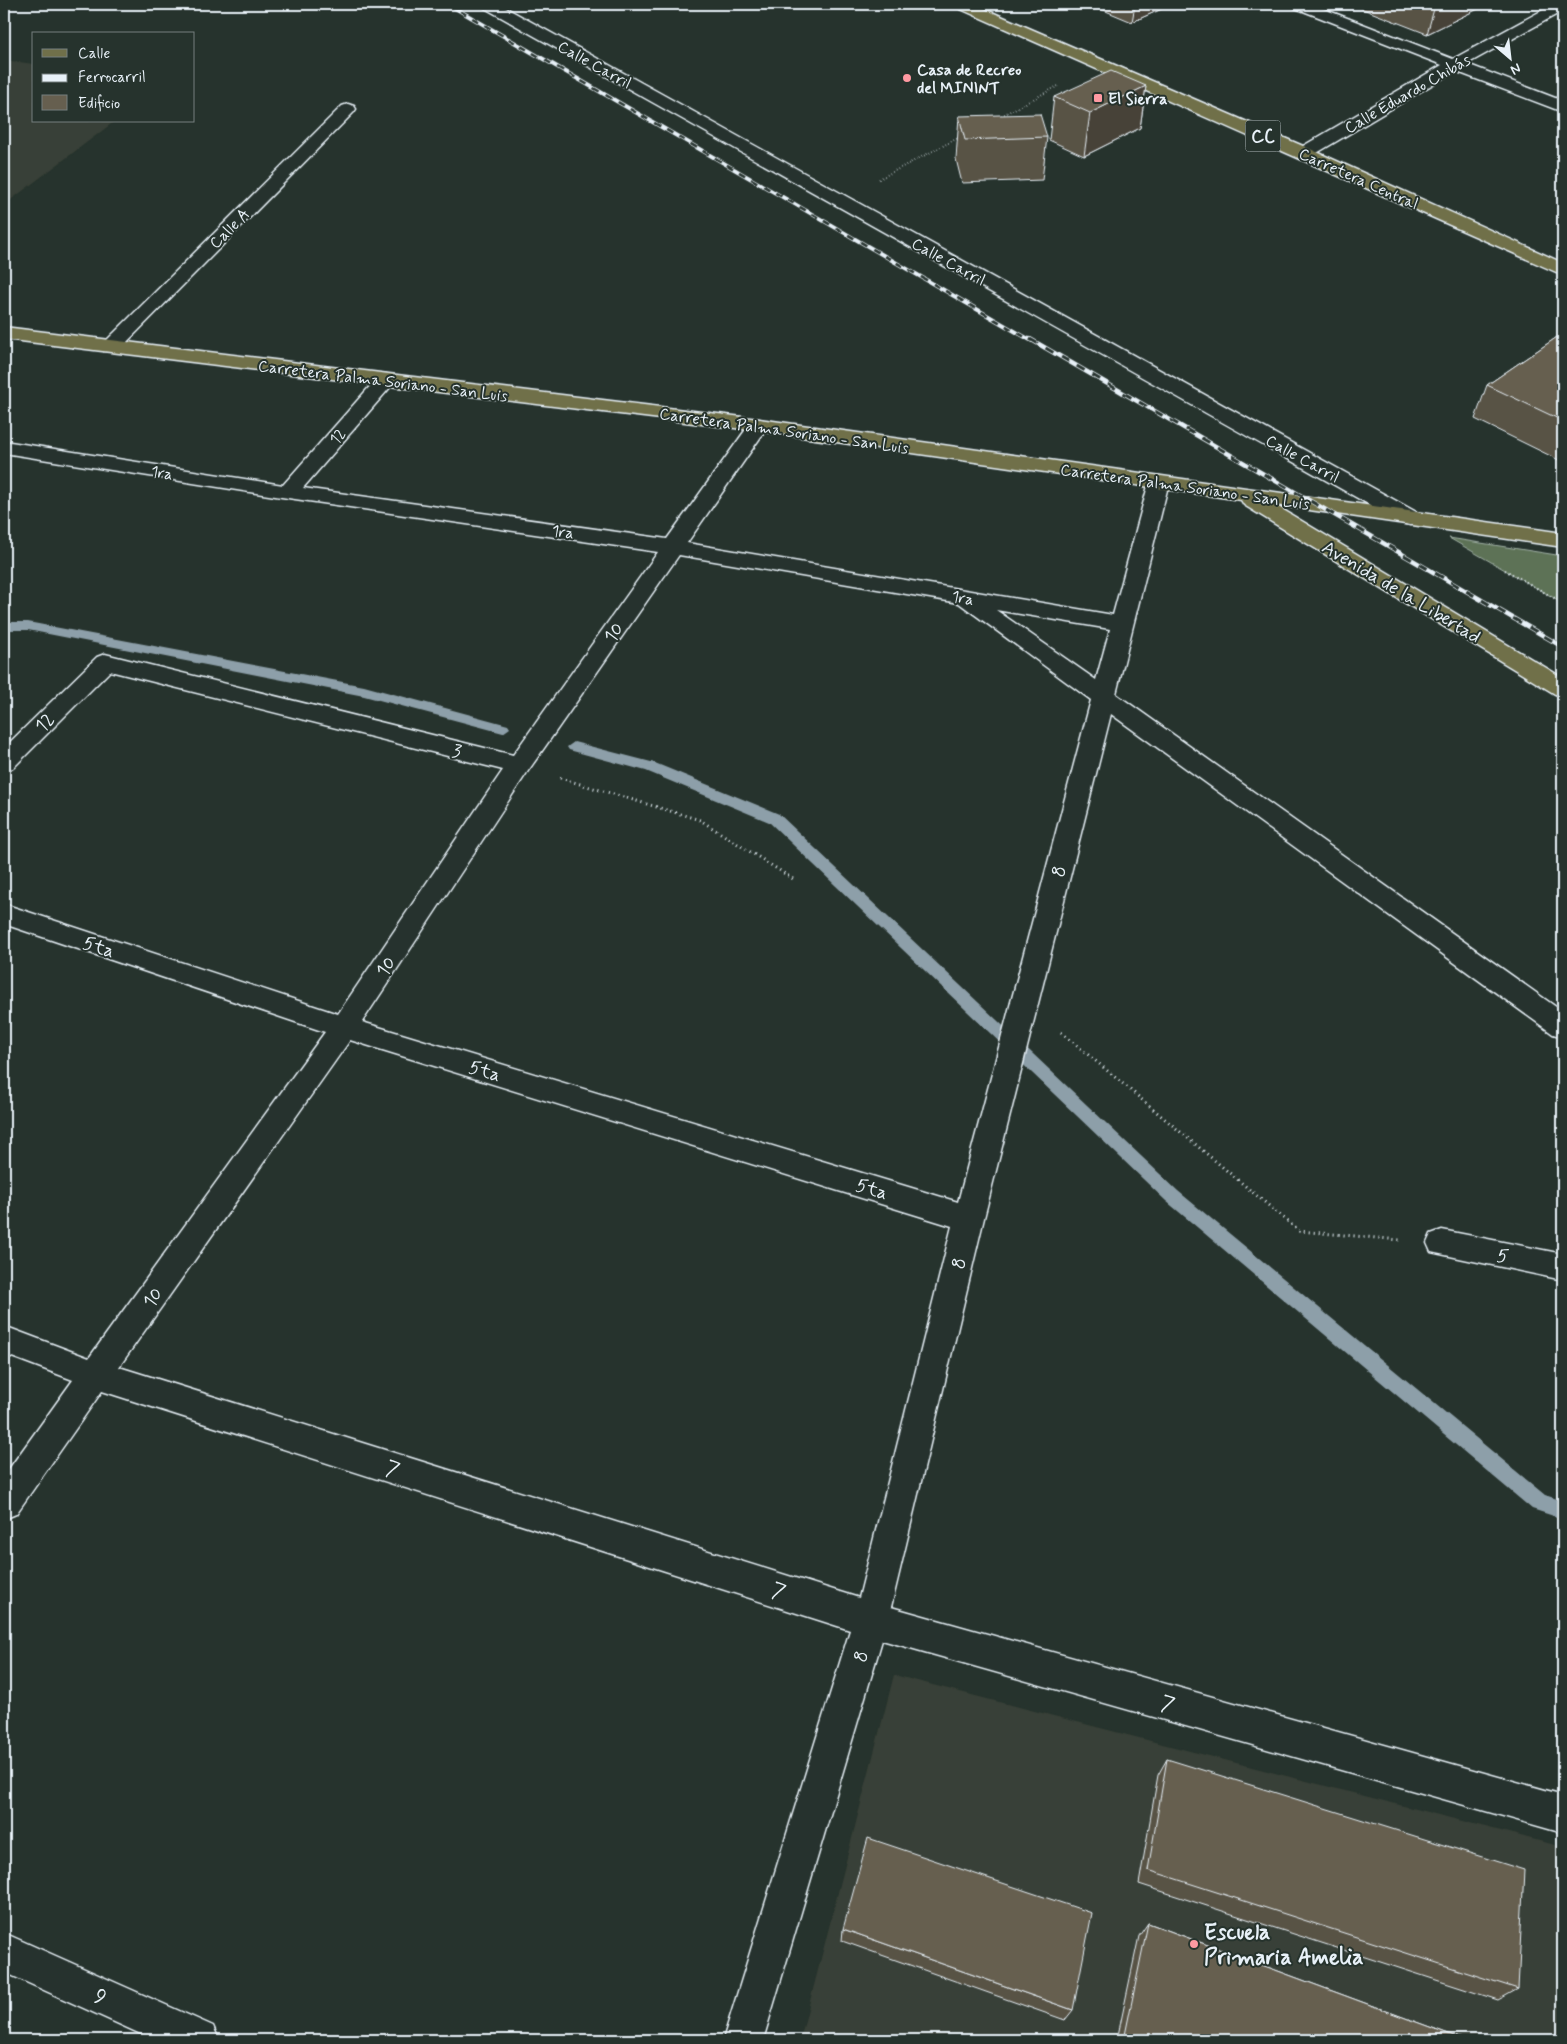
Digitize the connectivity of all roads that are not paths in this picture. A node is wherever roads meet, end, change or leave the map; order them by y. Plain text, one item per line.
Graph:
1 (488, 4) edge
2 (961, 4) edge
3 (1298, 4) edge
4 (1563, 4) edge
5 (1455, 64) junction
6 (1563, 107) edge
7 (348, 109) dead end
8 (1304, 153) junction
9 (1563, 270) edge
10 (4, 333) edge
11 (110, 347) junction
12 (386, 380) junction
13 (759, 424) junction
14 (4, 446) edge
15 (1159, 482) junction
16 (288, 492) junction
17 (1241, 494) junction
18 (1410, 518) junction
19 (1563, 540) edge
20 (673, 546) junction
21 (964, 597) junction
22 (1121, 624) junction
23 (106, 662) joint
24 (1563, 688) edge
25 (1102, 697) junction
26 (4, 762) edge
27 (519, 765) junction
28 (4, 914) edge
29 (1563, 1026) edge
30 (344, 1027) junction
31 (969, 1218) junction
32 (1442, 1243) road end
33 (1563, 1266) edge
34 (4, 1340) edge
35 (97, 1374) junction
36 (4, 1503) edge
37 (871, 1619) junction
38 (1563, 1814) edge
39 (4, 1952) edge
40 (199, 2040) edge
41 (743, 2040) edge

1 - 18 street, Calle Carril
2 - 8 main road, Carretera Central / CC
3 - 5 street
4 - 5 street, Calle Eduardo Chibás
5 - 6 street
5 - 8 street, Calle Eduardo Chibás
7 - 11 street, Calle A
8 - 9 main road, Carretera Central / CC
10 - 11 main road, Carretera Palma Soriano - San Luis
11 - 12 main road, Carretera Palma Soriano - San Luis
12 - 13 main road, Carretera Palma Soriano - San Luis
12 - 16 street, 12
13 - 15 main road, Carretera Palma Soriano - San Luis
13 - 20 street, 10
14 - 16 street, 1ra
15 - 17 main road, Carretera Palma Soriano - San Luis
15 - 22 street, 8
16 - 20 street, 1ra
17 - 18 main road, Carretera Palma Soriano - San Luis
17 - 24 main road, Avenida de la Libertad
18 - 19 main road, Carretera Palma Soriano - San Luis
20 - 21 street, 1ra
20 - 27 street, 10
21 - 22 street, 1ra
21 - 25 street
22 - 25 street, 8
23 - 26 street, 12
23 - 27 street, 3
25 - 29 street
25 - 31 street, 8
27 - 30 street, 10
28 - 30 street, 5ta
30 - 31 street, 5ta
30 - 35 street, 10
31 - 37 street, 8
32 - 33 street, 5
34 - 35 street, 7
35 - 36 street, 10
35 - 37 street, 7
37 - 38 street, 7
37 - 41 street, 8
39 - 40 street, 9

